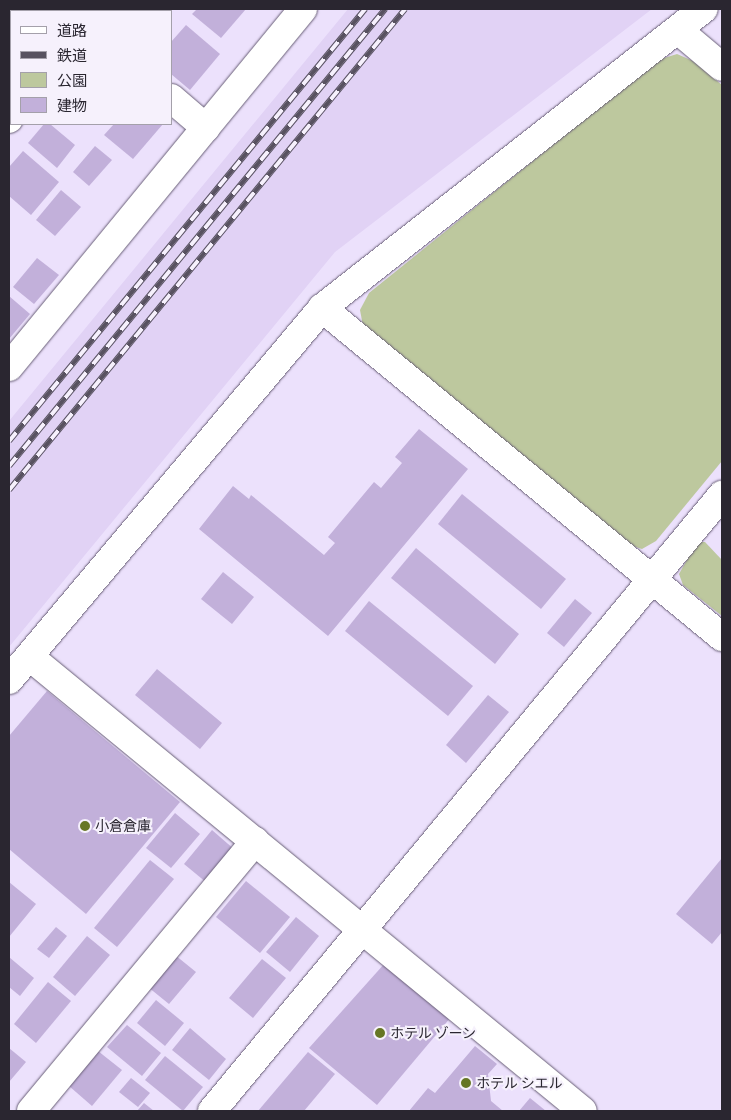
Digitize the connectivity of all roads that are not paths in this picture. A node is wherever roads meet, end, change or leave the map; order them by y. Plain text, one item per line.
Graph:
1 (303, 9) edge
2 (704, 9) edge
3 (678, 30) junction
4 (722, 66) edge
5 (172, 99) edge
6 (206, 128) junction
7 (322, 308) junction
8 (9, 367) edge
9 (722, 495) edge
10 (652, 580) junction
11 (722, 637) edge
12 (30, 657) junction
13 (9, 680) edge
14 (255, 841) junction
15 (362, 930) junction
16 (31, 1111) edge
17 (212, 1111) edge
18 (582, 1111) edge

1 - 6 street
2 - 3 street
3 - 4 street
3 - 7 street
5 - 6 street
6 - 8 street
7 - 10 street
7 - 12 street
9 - 10 street
10 - 11 street
10 - 15 street
12 - 13 street
12 - 14 street
14 - 15 street
14 - 16 street
15 - 17 street
15 - 18 street

